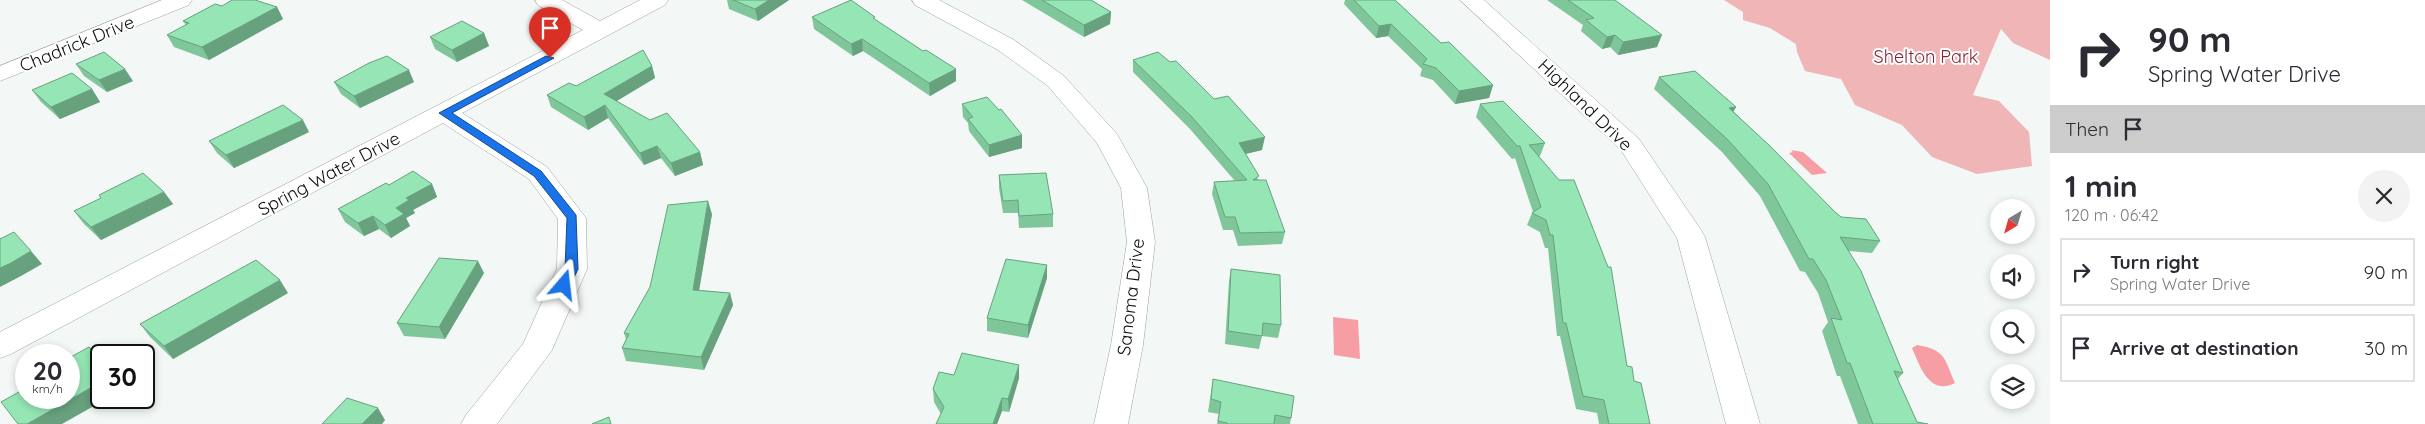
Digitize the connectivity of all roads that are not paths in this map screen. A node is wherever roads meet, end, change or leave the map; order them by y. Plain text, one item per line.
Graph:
1 (181, 0) edge
2 (546, 0) edge
3 (657, 0) edge
4 (924, 0) edge
5 (1471, 0) edge
6 (602, 31) junction
7 (0, 74) edge
8 (444, 113) junction
9 (0, 346) edge
10 (478, 424) edge
11 (1111, 424) edge
12 (1743, 424) edge

1 - 7 street, Chadrick Drive
2 - 6 street
3 - 6 street, Spring Water Drive
4 - 11 street, Sanoma Drive
5 - 12 street, Highland Drive
6 - 8 street, Spring Water Drive
8 - 9 street, Spring Water Drive
8 - 10 street

